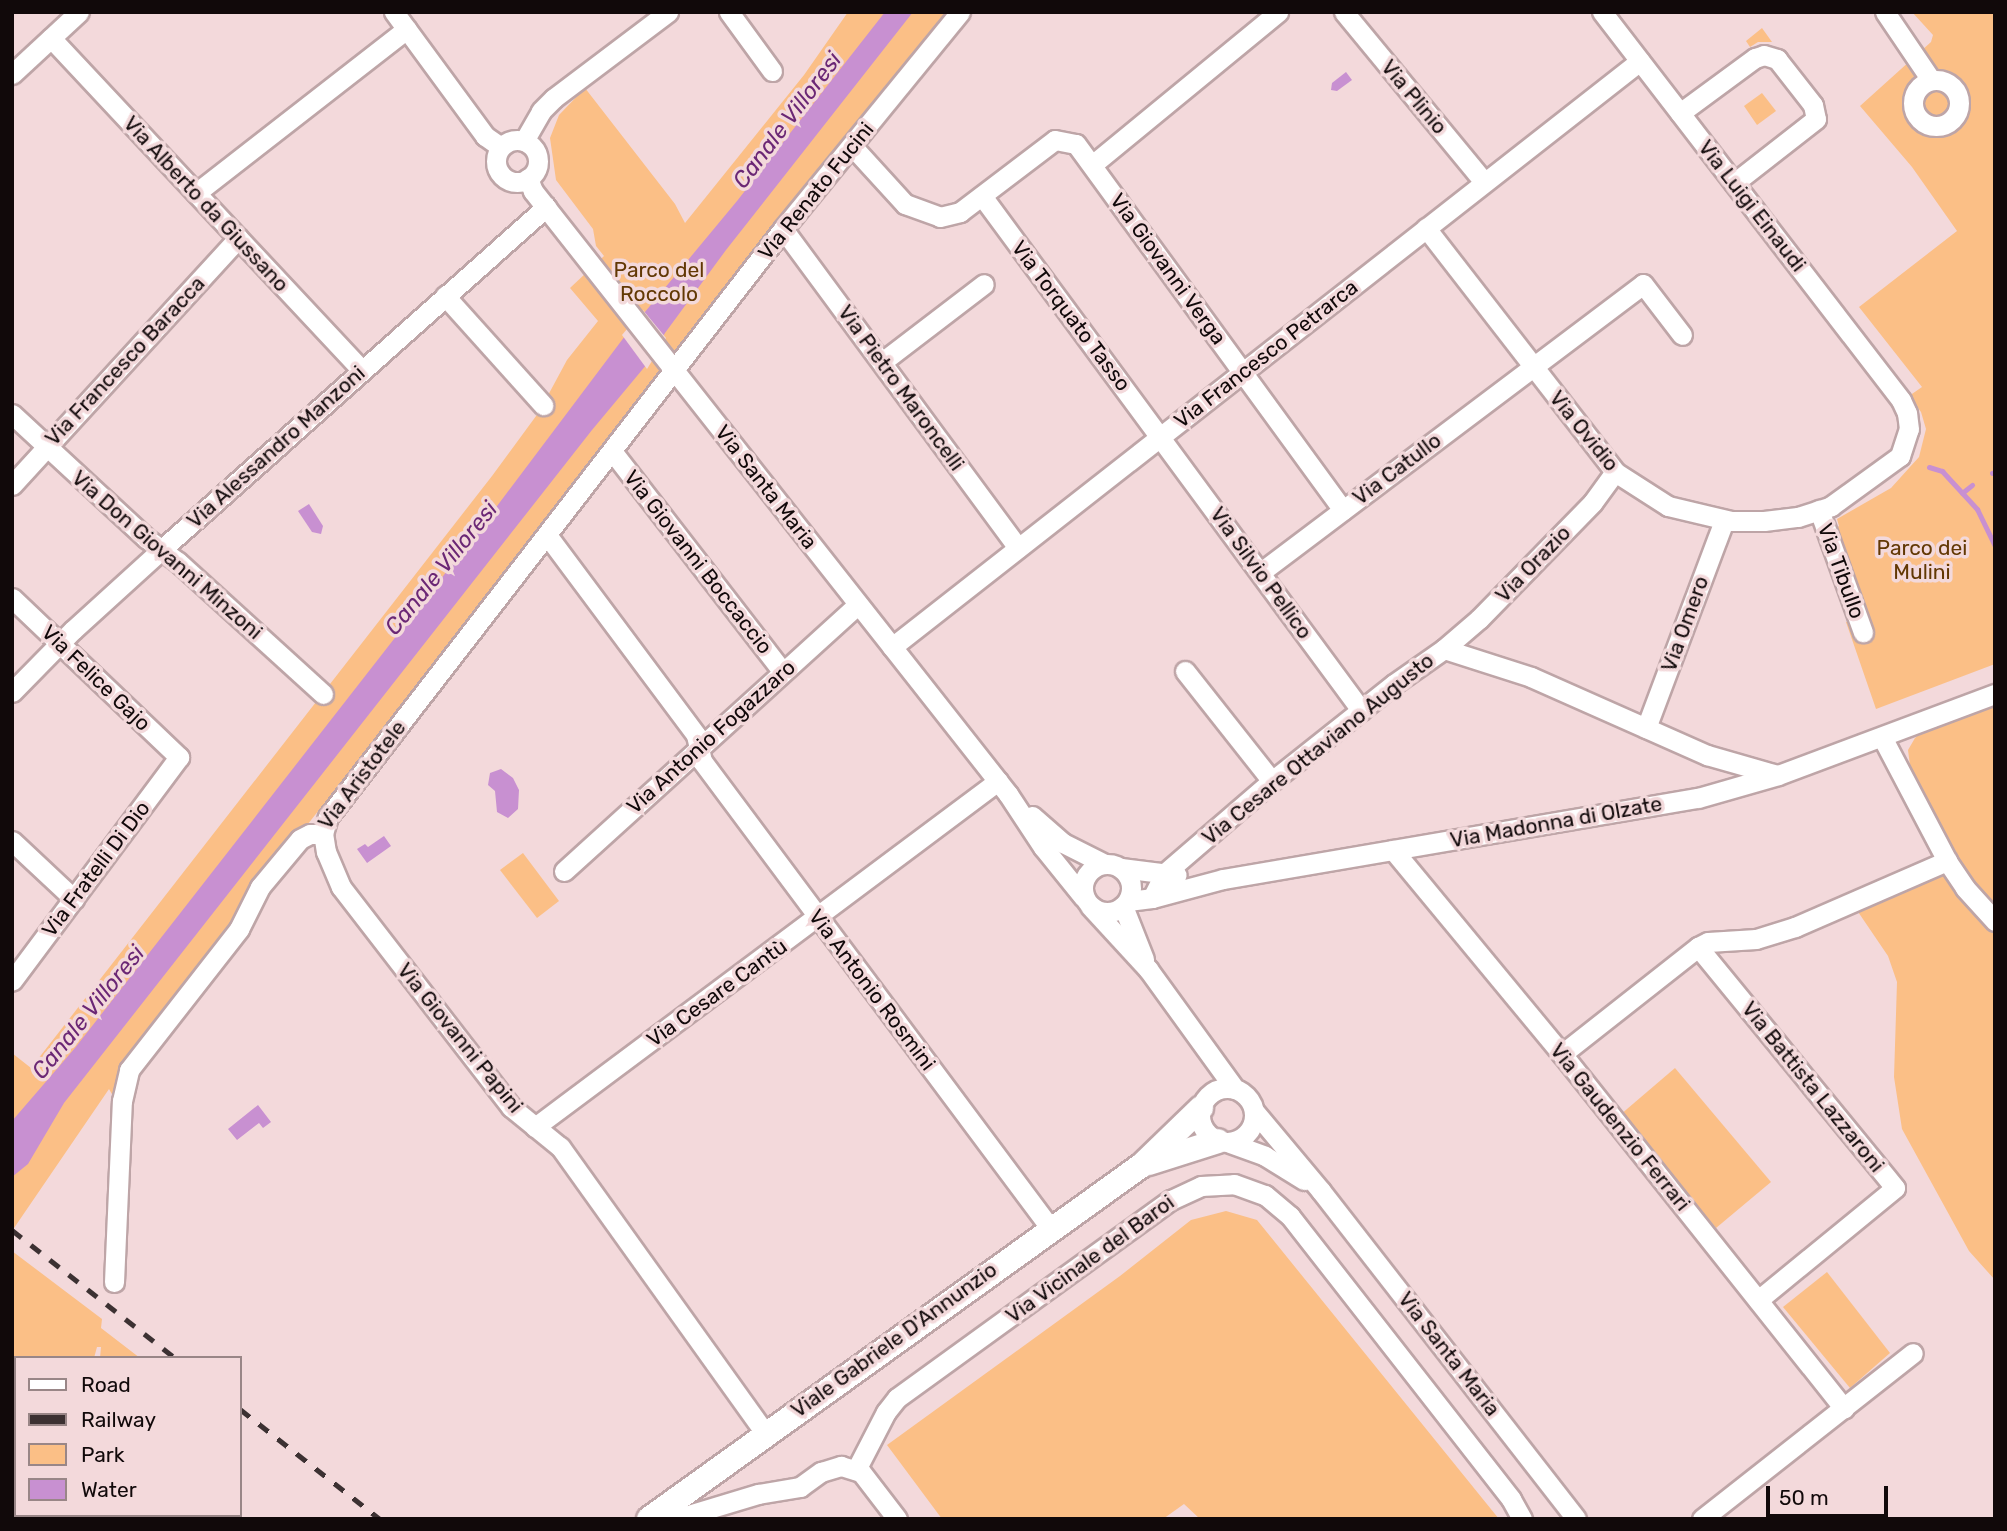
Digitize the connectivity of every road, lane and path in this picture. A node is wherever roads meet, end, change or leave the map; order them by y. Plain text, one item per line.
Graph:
1 (79, 12) edge
2 (394, 12) edge
3 (668, 12) edge
4 (729, 12) edge
5 (960, 12) edge
6 (1278, 12) edge
7 (1344, 12) edge
8 (1602, 12) edge
9 (1885, 12) edge
10 (407, 29) junction
11 (51, 38) junction
12 (1640, 61) junction
13 (772, 71) dead end
14 (12, 74) edge
15 (1931, 80) dead end
16 (1680, 113) junction
17 (524, 141) junction
18 (852, 146) junction
19 (501, 147) junction
20 (1091, 165) junction
21 (528, 178) junction
22 (1485, 183) junction
23 (1734, 183) junction
24 (195, 193) junction
25 (982, 196) junction
26 (546, 207) junction
27 (1426, 228) junction
28 (783, 229) junction
29 (238, 239) junction
30 (984, 284) dead end
31 (445, 296) junction
32 (1682, 335) dead end
33 (882, 362) junction
34 (670, 365) junction
35 (1532, 367) junction
36 (362, 370) junction
37 (1242, 372) junction
38 (1901, 400) joint
39 (543, 404) dead end
40 (12, 414) edge
41 (1161, 436) junction
42 (47, 447) junction
43 (612, 451) junction
44 (1615, 472) junction
45 (12, 485) edge
46 (1343, 510) junction
47 (1819, 510) junction
48 (1724, 520) junction
49 (547, 535) junction
50 (1018, 548) junction
51 (161, 550) junction
52 (1261, 572) junction
53 (12, 598) edge
54 (858, 604) junction
55 (1863, 632) dead end
56 (60, 643) junction
57 (892, 647) junction
58 (1444, 649) junction
59 (1185, 671) dead end
60 (783, 672) junction
61 (12, 692) edge
62 (323, 694) dead end
63 (1995, 694) edge
64 (1361, 710) junction
65 (1646, 728) junction
66 (1882, 737) junction
67 (699, 748) junction
68 (179, 757) joint
69 (1778, 775) junction
70 (1272, 781) junction
71 (1003, 788) junction
72 (323, 834) junction
73 (12, 841) edge
74 (1393, 850) junction
75 (1947, 861) junction
76 (1112, 865) junction
77 (564, 871) dead end
78 (1165, 873) junction
79 (1223, 878) junction
80 (1152, 898) junction
81 (74, 899) junction
82 (1087, 902) junction
83 (1125, 903) junction
84 (819, 918) junction
85 (1995, 921) edge
86 (1698, 947) junction
87 (1148, 969) junction
88 (12, 981) edge
89 (1199, 1038) junction
90 (1562, 1054) junction
91 (1235, 1089) junction
92 (1205, 1101) junction
93 (1255, 1112) junction
94 (535, 1127) junction
95 (1224, 1142) junction
96 (1142, 1165) junction
97 (1321, 1191) junction
98 (1051, 1229) junction
99 (114, 1282) dead end
100 (1758, 1300) junction
101 (1913, 1353) dead end
102 (1844, 1408) junction
103 (765, 1433) junction
104 (856, 1470) junction
105 (649, 1519) edge
106 (675, 1519) edge
107 (897, 1519) edge
108 (1522, 1519) edge
109 (1576, 1519) edge
110 (1702, 1519) edge

1 - 11 street
2 - 10 street
3 - 17 street
4 - 13 street
5 - 18 street, Via Renato Fucini
6 - 20 street
7 - 22 street, Via Plinio
8 - 12 street, Via Luigi Einaudi
9 - 15 street
10 - 19 street
10 - 24 street
11 - 14 street
11 - 24 street, Via Alberto da Giussano
12 - 16 street, Via Luigi Einaudi
12 - 22 street, Via Francesco Petrarca
16 - 23 street, Via Luigi Einaudi
16 - 23 street
17 - 19 street
17 - 21 street
18 - 25 street
18 - 28 street, Via Renato Fucini
19 - 21 street
20 - 25 street
20 - 37 street, Via Giovanni Verga
21 - 26 street, Via Santa Maria
22 - 27 street, Via Francesco Petrarca
23 - 38 street, Via Luigi Einaudi
24 - 29 street, Via Alberto da Giussano
25 - 41 street, Via Torquato Tasso
26 - 31 street, Via Alessandro Manzoni
26 - 34 street, Via Santa Maria
27 - 35 street, Via Ovidio
27 - 37 street, Via Francesco Petrarca
28 - 33 street, Via Pietro Maroncelli
28 - 34 street, Via Renato Fucini
29 - 36 street, Via Alberto da Giussano
29 - 42 street, Via Francesco Baracca
30 - 33 street
31 - 36 street, Via Alessandro Manzoni
31 - 39 street
32 - 35 street, Via Catullo
33 - 50 street, Via Pietro Maroncelli
34 - 43 street, Via Aristotele
34 - 54 street, Via Santa Maria
35 - 44 street, Via Ovidio
35 - 46 street, Via Catullo
36 - 51 street, Via Alessandro Manzoni
37 - 41 street, Via Francesco Petrarca
37 - 46 street, Via Giovanni Verga
38 - 47 street, Via Ovidio
40 - 42 street, Via Don Giovanni Minzoni
41 - 50 street, Via Francesco Petrarca
41 - 52 street, Via Silvio Pellico
42 - 45 street, Via Francesco Baracca
42 - 51 street, Via Don Giovanni Minzoni
43 - 49 street, Via Aristotele
43 - 60 street, Via Giovanni Boccaccio
44 - 48 street, Via Ovidio
44 - 58 street, Via Orazio
46 - 52 street, Via Catullo
47 - 48 street, Via Ovidio
47 - 55 street, Via Tibullo
48 - 65 street, Via Omero
49 - 67 street, Via Antonio Rosmini
49 - 72 street, Via Aristotele
50 - 57 street, Via Francesco Petrarca
51 - 56 street, Via Alessandro Manzoni
51 - 62 street, Via Don Giovanni Minzoni
52 - 64 street, Via Silvio Pellico
53 - 56 street, Via Felice Gajo
54 - 57 street, Via Santa Maria
54 - 60 street, Via Antonio Fogazzaro
56 - 61 street, Via Alessandro Manzoni
56 - 68 street, Via Felice Gajo
57 - 71 street, Via Santa Maria
58 - 64 street, Via Cesare Ottaviano Augusto
58 - 65 street, Via Cesare Ottaviano Augusto
59 - 70 street
60 - 67 street, Via Antonio Fogazzaro
63 - 66 street, Via Madonna di Olzate
64 - 70 street, Via Cesare Ottaviano Augusto
65 - 69 street, Via Cesare Ottaviano Augusto
66 - 69 street, Via Madonna di Olzate
66 - 75 street
67 - 77 street, Via Antonio Fogazzaro
67 - 84 street, Via Antonio Rosmini
68 - 81 street, Via Fratelli Di Dio
69 - 74 street, Via Madonna di Olzate
70 - 78 street, Via Cesare Ottaviano Augusto
71 - 76 street, Via Santa Maria
71 - 82 street, Via Santa Maria
71 - 84 street, Via Cesare Cantù
72 - 94 street, Via Giovanni Papini
72 - 99 street, Via Aristotele
73 - 81 street
74 - 79 street, Via Madonna di Olzate
74 - 90 street, Via Gaudenzio Ferrari
75 - 85 street
75 - 86 street
76 - 78 street, Via Madonna di Olzate
76 - 82 street
76 - 83 street, Via Santa Maria
78 - 79 street, Via Madonna di Olzate
78 - 80 street, Via Cesare Ottaviano Augusto
79 - 80 street, Via Madonna di Olzate
80 - 83 street, Via Madonna di Olzate
81 - 88 street, Via Fratelli Di Dio
82 - 83 street
82 - 87 street, Via Santa Maria
83 - 87 street, Via Santa Maria
84 - 94 street, Via Cesare Cantù
84 - 98 street, Via Antonio Rosmini
86 - 90 street
86 - 100 street, Via Battista Lazzaroni
87 - 89 street, Via Santa Maria
89 - 91 street, Via Santa Maria
89 - 92 street, Via Santa Maria
90 - 100 street, Via Gaudenzio Ferrari
91 - 92 street
91 - 93 street, Via Santa Maria
92 - 95 street, Via Santa Maria
92 - 96 main road, Viale Gabriele D'Annunzio
93 - 95 street
93 - 97 street, Via Santa Maria
94 - 103 street, Via Giovanni Papini
95 - 96 main road, Viale Gabriele D'Annunzio
95 - 97 street, Via Santa Maria
96 - 98 main road, Viale Gabriele D'Annunzio
97 - 109 street, Via Santa Maria
98 - 103 main road, Viale Gabriele D'Annunzio
100 - 102 street, Via Gaudenzio Ferrari
101 - 102 street
102 - 110 street
103 - 105 main road, Viale Gabriele D'Annunzio
104 - 106 street
104 - 107 street
104 - 108 street, Via Vicinale del Baroi

